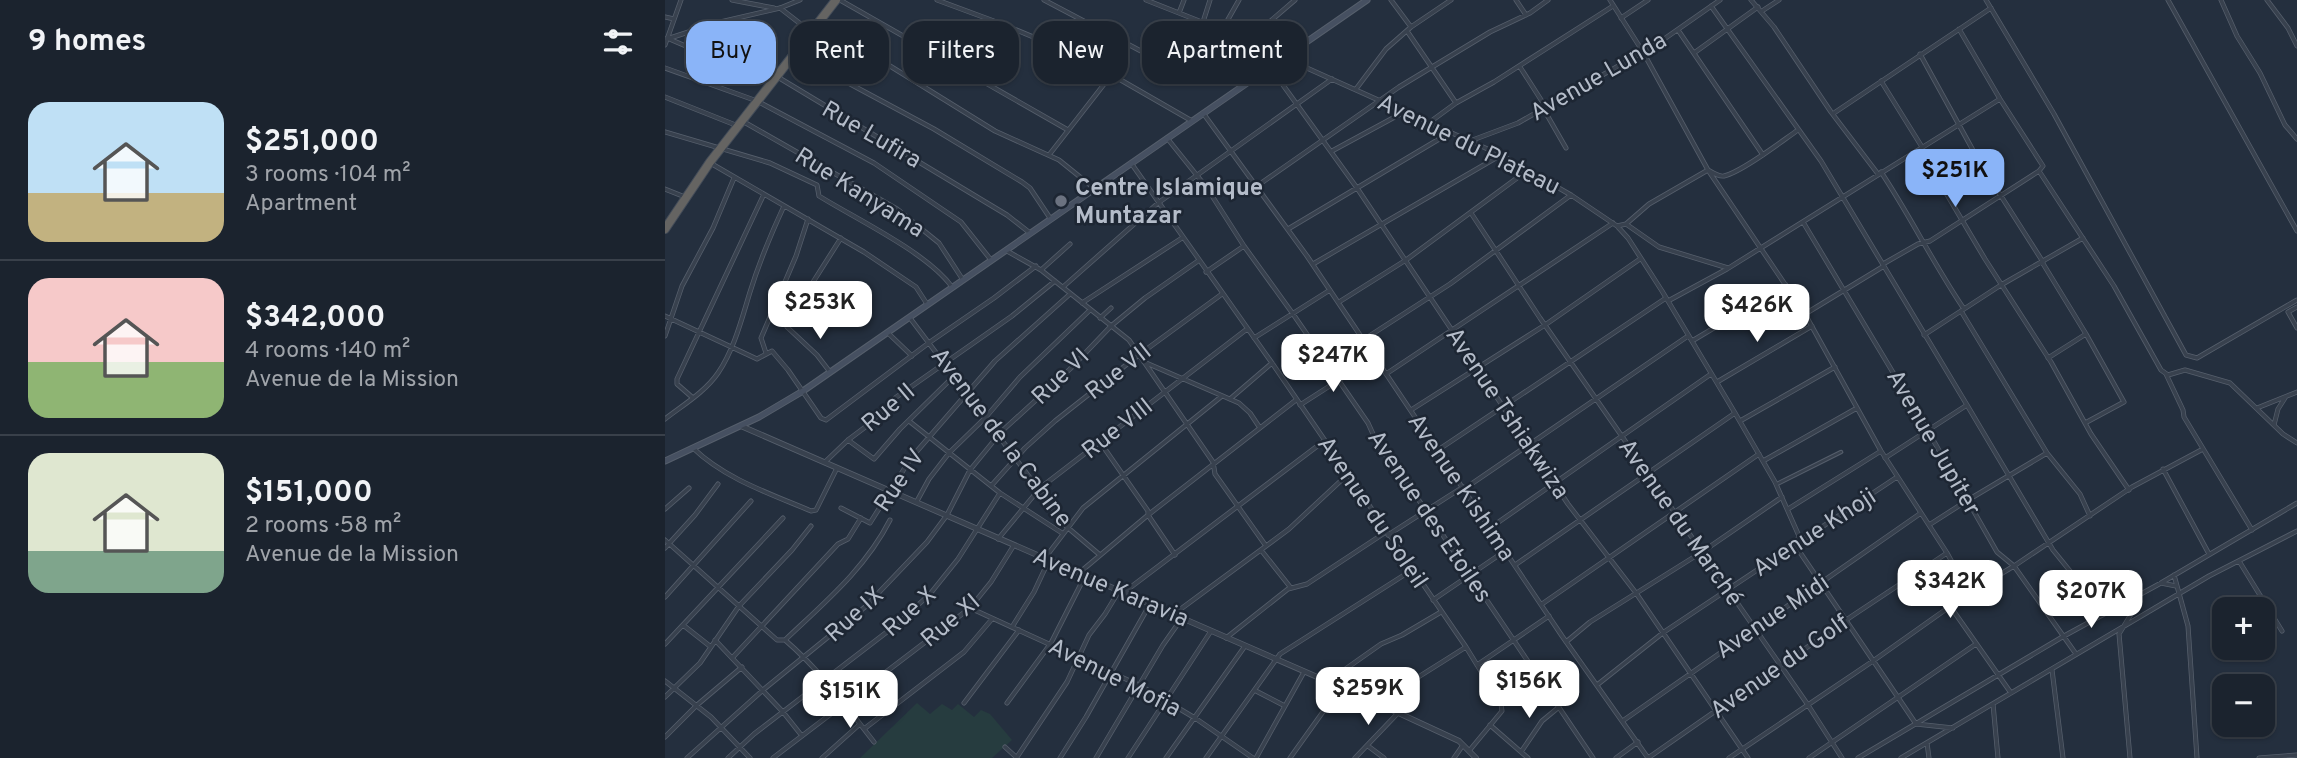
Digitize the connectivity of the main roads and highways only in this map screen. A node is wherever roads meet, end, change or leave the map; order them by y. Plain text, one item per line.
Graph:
1 (838, 0) edge
2 (1367, 0) edge
3 (666, 225) edge
4 (665, 461) edge

1 - 3 highway
2 - 4 main road

